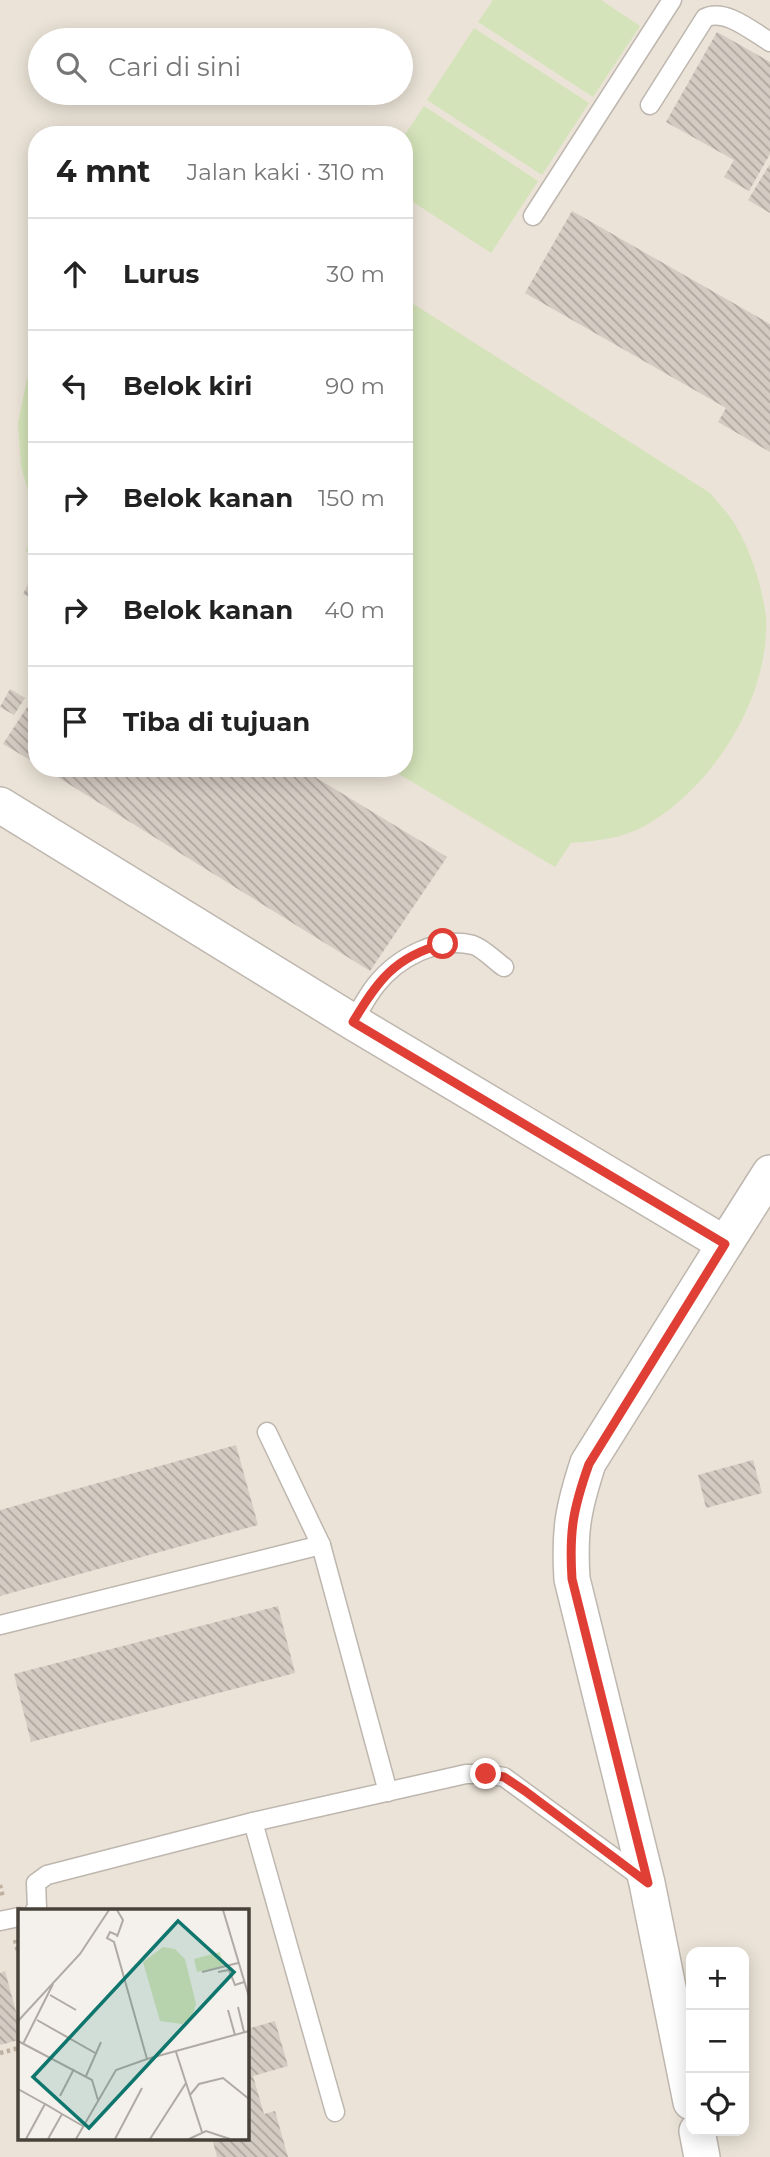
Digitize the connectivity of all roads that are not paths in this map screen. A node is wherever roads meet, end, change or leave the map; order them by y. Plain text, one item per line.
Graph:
1 (672, 0) edge
2 (770, 41) edge
3 (650, 105) dead end
4 (533, 216) dead end
5 (0, 805) edge
6 (504, 967) dead end
7 (353, 1022) junction
8 (770, 1172) edge
9 (725, 1244) junction
10 (267, 1432) dead end
11 (321, 1545) junction
12 (0, 1625) edge
13 (388, 1792) junction
14 (253, 1822) junction
15 (648, 1883) junction
16 (35, 1909) edge
17 (18, 1917) edge
18 (0, 1921) edge
19 (686, 2077) edge
20 (335, 2112) dead end
21 (698, 2136) edge
22 (702, 2157) edge

1 - 4 lane
2 - 3 lane
5 - 7 street
6 - 7 lane
7 - 9 street
8 - 9 street
9 - 15 street
10 - 11 lane
11 - 12 lane
11 - 13 lane
13 - 14 lane
13 - 15 lane
14 - 16 lane
14 - 20 lane
15 - 19 street
17 - 18 lane
21 - 22 street

